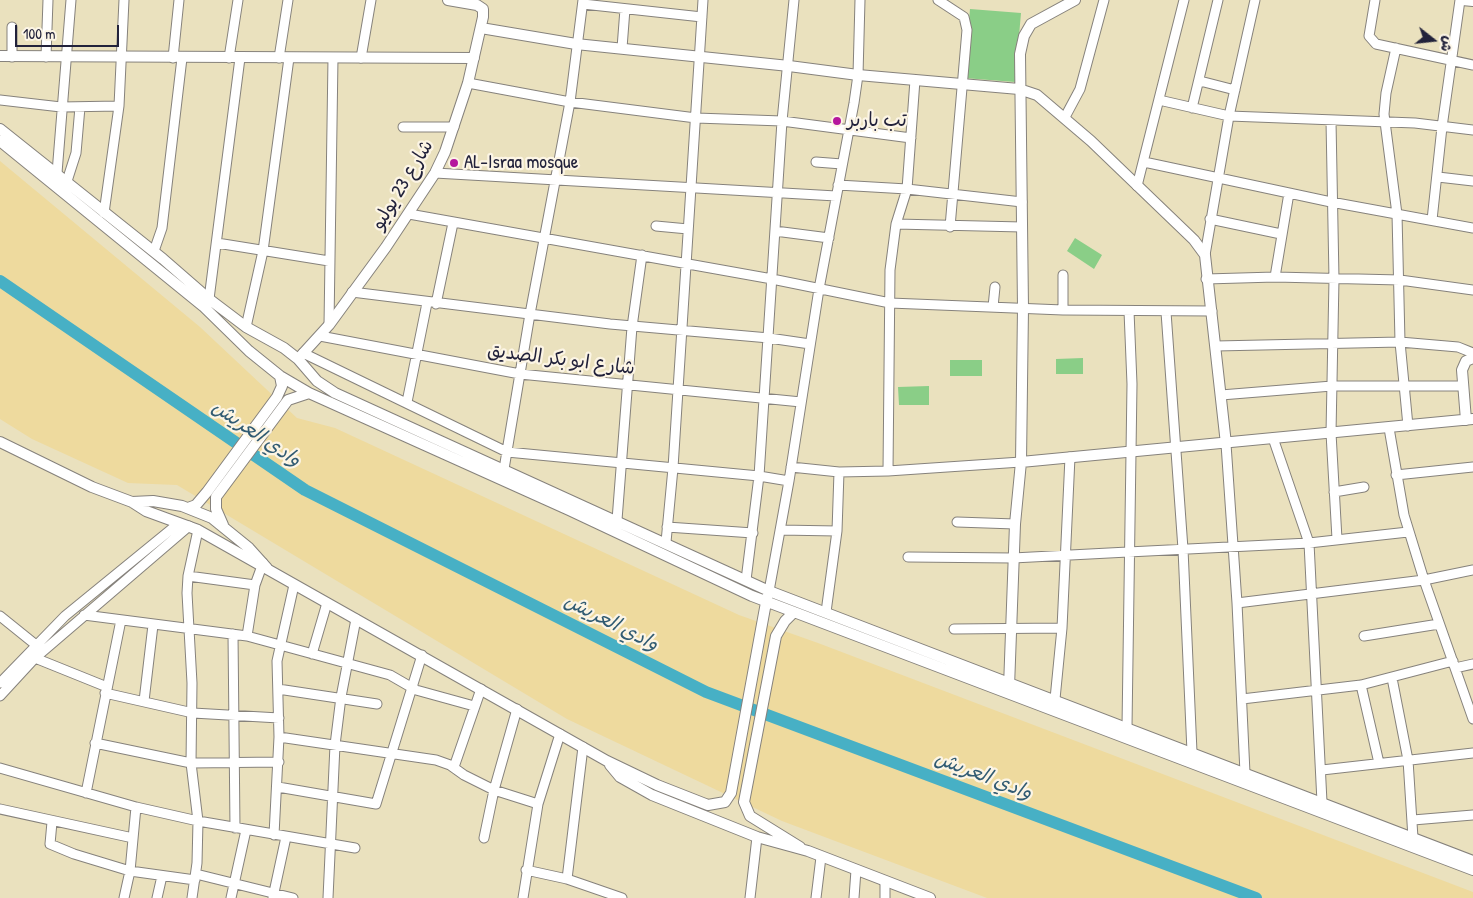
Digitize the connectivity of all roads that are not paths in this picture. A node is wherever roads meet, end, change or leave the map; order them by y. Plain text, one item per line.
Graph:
1 (48, 0) edge
2 (71, 0) edge
3 (124, 0) edge
4 (179, 0) edge
5 (238, 0) edge
6 (288, 0) edge
7 (371, 0) edge
8 (448, 0) edge
9 (703, 0) edge
10 (794, 0) edge
11 (860, 0) edge
12 (938, 0) edge
13 (1075, 0) edge
14 (1104, 0) edge
15 (1184, 0) edge
16 (1218, 0) edge
17 (1254, 0) edge
18 (1375, 0) edge
19 (1461, 0) edge
20 (1473, 1) edge
21 (583, 2) edge
22 (625, 9) junction
23 (702, 17) junction
24 (12, 27) dead end
25 (481, 28) junction
26 (576, 44) junction
27 (622, 48) junction
28 (1396, 48) junction
29 (0, 56) edge
30 (701, 56) junction
31 (12, 57) junction
32 (46, 58) junction
33 (67, 58) junction
34 (123, 58) junction
35 (178, 58) junction
36 (229, 58) junction
37 (240, 58) junction
38 (284, 58) junction
39 (333, 58) junction
40 (361, 58) junction
41 (474, 58) junction
42 (1452, 60) junction
43 (1473, 65) edge
44 (789, 66) junction
45 (858, 75) junction
46 (915, 80) junction
47 (1200, 81) junction
48 (468, 83) junction
49 (962, 84) junction
50 (1020, 89) junction
51 (1235, 90) junction
52 (0, 100) edge
53 (1158, 100) junction
54 (570, 102) junction
55 (119, 106) junction
56 (61, 107) junction
57 (80, 107) junction
58 (1192, 108) junction
59 (1229, 116) junction
60 (1066, 117) junction
61 (696, 118) junction
62 (782, 121) junction
63 (1331, 121) junction
64 (1386, 122) junction
65 (403, 127) dead end
66 (454, 127) junction
67 (1442, 127) junction
68 (0, 129) edge
69 (849, 130) junction
70 (1473, 130) edge
71 (911, 138) junction
72 (0, 141) edge
73 (35, 162) junction
74 (816, 162) dead end
75 (1144, 162) junction
76 (842, 164) junction
77 (434, 173) junction
78 (57, 174) junction
79 (1438, 177) junction
80 (1217, 179) junction
81 (67, 181) junction
82 (556, 181) junction
83 (1473, 181) edge
84 (838, 185) junction
85 (1137, 186) junction
86 (691, 187) junction
87 (907, 189) junction
88 (778, 191) junction
89 (1289, 193) junction
90 (952, 194) junction
91 (836, 196) junction
92 (1022, 202) junction
93 (1331, 202) junction
94 (104, 213) junction
95 (409, 214) junction
96 (1397, 214) junction
97 (1210, 219) junction
98 (1432, 220) junction
99 (453, 223) junction
100 (896, 224) junction
101 (656, 226) dead end
102 (950, 227) junction
103 (1022, 227) junction
104 (688, 228) junction
105 (1473, 228) edge
106 (775, 230) junction
107 (1281, 234) junction
108 (829, 238) junction
109 (545, 239) junction
110 (217, 243) junction
111 (154, 251) junction
112 (263, 252) junction
113 (642, 255) junction
114 (1205, 255) junction
115 (163, 259) junction
116 (329, 261) junction
117 (686, 264) junction
118 (155, 266) junction
119 (1063, 275) dead end
120 (1275, 277) junction
121 (772, 279) junction
122 (1206, 279) junction
123 (1334, 279) junction
124 (1400, 280) junction
125 (995, 287) dead end
126 (819, 288) junction
127 (1473, 290) edge
128 (352, 292) junction
129 (209, 299) junction
130 (432, 303) junction
131 (890, 303) junction
132 (994, 307) junction
133 (1023, 308) junction
134 (1063, 310) junction
135 (1129, 311) junction
136 (1212, 311) junction
137 (1166, 312) junction
138 (530, 314) junction
139 (242, 324) junction
140 (329, 325) junction
141 (632, 327) junction
142 (681, 330) junction
143 (230, 333) junction
144 (320, 336) junction
145 (769, 338) junction
146 (1333, 342) junction
147 (1400, 342) junction
148 (810, 344) junction
149 (1216, 346) junction
150 (1473, 353) edge
151 (417, 355) junction
152 (300, 356) junction
153 (1473, 358) edge
154 (520, 374) junction
155 (280, 376) junction
156 (627, 384) junction
157 (1332, 386) junction
158 (1403, 386) junction
159 (1462, 386) junction
160 (677, 390) junction
161 (309, 393) junction
162 (1221, 395) junction
163 (765, 398) junction
164 (280, 402) junction
165 (406, 402) junction
166 (801, 402) junction
167 (1470, 420) edge
168 (1408, 426) junction
169 (1389, 428) junction
170 (1331, 433) junction
171 (1272, 438) junction
172 (0, 442) edge
173 (1226, 444) junction
174 (1175, 448) junction
175 (507, 452) junction
176 (1130, 452) junction
177 (1070, 457) junction
178 (622, 462) junction
179 (1021, 462) junction
180 (791, 467) junction
181 (1473, 467) edge
182 (673, 468) junction
183 (504, 469) junction
184 (888, 471) junction
185 (839, 472) junction
186 (1396, 475) junction
187 (759, 476) junction
188 (789, 481) junction
189 (1364, 487) dead end
190 (1334, 492) junction
191 (211, 495) junction
192 (132, 502) junction
193 (188, 508) junction
194 (617, 520) junction
195 (957, 522) dead end
196 (1015, 524) junction
197 (223, 525) junction
198 (189, 526) junction
199 (667, 527) junction
200 (780, 530) junction
201 (837, 531) junction
202 (1408, 532) junction
203 (753, 533) junction
204 (1337, 539) junction
205 (666, 542) junction
206 (1309, 543) junction
207 (1232, 546) junction
208 (1184, 549) junction
209 (1128, 552) junction
210 (1067, 555) junction
211 (908, 557) dead end
212 (1013, 558) junction
213 (263, 566) junction
214 (1473, 570) edge
215 (188, 576) junction
216 (746, 580) junction
217 (1424, 580) junction
218 (254, 585) junction
219 (294, 585) junction
220 (769, 591) junction
221 (1313, 592) junction
222 (766, 601) junction
223 (326, 603) junction
224 (1237, 603) junction
225 (794, 612) junction
226 (826, 612) junction
227 (84, 614) junction
228 (0, 616) edge
229 (65, 616) junction
230 (356, 619) junction
231 (121, 620) junction
232 (74, 623) junction
233 (1439, 624) junction
234 (153, 625) junction
235 (1013, 627) junction
236 (1062, 628) junction
237 (954, 629) dead end
238 (188, 630) junction
239 (233, 634) junction
240 (247, 636) junction
241 (1364, 636) dead end
242 (280, 644) junction
243 (36, 645) junction
244 (312, 654) junction
245 (422, 655) junction
246 (34, 658) junction
247 (348, 662) junction
248 (1454, 664) junction
249 (1473, 664) edge
250 (1392, 678) junction
251 (1010, 682) junction
252 (0, 683) edge
253 (1361, 685) junction
254 (410, 687) junction
255 (481, 689) junction
256 (106, 690) junction
257 (278, 690) junction
258 (1318, 690) junction
259 (1008, 693) junction
260 (0, 696) edge
261 (340, 697) junction
262 (1055, 699) junction
263 (1242, 699) junction
264 (144, 702) junction
265 (378, 704) dead end
266 (474, 706) junction
267 (517, 709) junction
268 (193, 713) junction
269 (234, 715) junction
270 (279, 718) junction
271 (1473, 719) edge
272 (1127, 727) junction
273 (560, 734) junction
274 (279, 737) junction
275 (95, 742) junction
276 (335, 745) junction
277 (583, 747) junction
278 (1192, 752) junction
279 (390, 753) junction
280 (1473, 753) edge
281 (1408, 760) junction
282 (607, 761) junction
283 (278, 762) junction
284 (191, 763) junction
285 (236, 763) junction
286 (1379, 763) junction
287 (454, 767) junction
288 (0, 768) edge
289 (1322, 770) junction
290 (1245, 773) junction
291 (278, 787) junction
292 (494, 790) junction
293 (86, 793) junction
294 (332, 797) junction
295 (1322, 802) junction
296 (538, 804) junction
297 (136, 807) junction
298 (0, 809) edge
299 (1473, 815) edge
300 (1413, 820) junction
301 (198, 821) junction
302 (52, 822) junction
303 (235, 828) junction
304 (246, 830) junction
305 (274, 834) junction
306 (286, 837) junction
307 (757, 837) junction
308 (133, 838) junction
309 (484, 838) dead end
310 (1414, 838) junction
311 (329, 843) junction
312 (355, 848) dead end
313 (808, 852) junction
314 (821, 857) junction
315 (1473, 860) edge
316 (526, 870) junction
317 (856, 870) junction
318 (1473, 870) edge
319 (130, 871) junction
320 (162, 876) junction
321 (195, 877) junction
322 (568, 879) junction
323 (885, 881) junction
324 (234, 884) junction
325 (273, 895) edge
326 (124, 898) edge
327 (157, 898) edge
328 (192, 898) edge
329 (231, 898) edge
330 (294, 898) edge
331 (328, 898) edge
332 (523, 898) edge
333 (622, 898) edge
334 (750, 898) edge
335 (816, 898) edge
336 (854, 898) edge
337 (885, 898) edge
338 (930, 898) edge

1 - 32 street
2 - 33 street
3 - 34 street
4 - 35 street
5 - 36 street
6 - 38 street
7 - 40 street
8 - 25 street, شارع 23 يوليو
9 - 23 street
10 - 44 street
11 - 45 street
12 - 49 street
13 - 50 street
14 - 60 street
15 - 53 street
16 - 47 street
17 - 51 street
18 - 28 street
19 - 20 street
19 - 42 street
21 - 22 street
21 - 26 street
22 - 23 street
22 - 27 street
23 - 30 street
24 - 31 street
25 - 26 street
25 - 41 street, شارع 23 يوليو
26 - 27 street
26 - 54 street
27 - 30 street
28 - 42 street
28 - 64 street
29 - 31 street
30 - 44 street
30 - 61 street
31 - 32 street
32 - 33 street
33 - 34 street
33 - 56 street
34 - 35 street
34 - 55 street
35 - 36 street
35 - 111 street
36 - 37 street
37 - 38 street
37 - 110 street
38 - 39 street
38 - 112 street
39 - 40 street
39 - 116 street
40 - 41 street
41 - 48 street, شارع 23 يوليو
42 - 43 street
42 - 67 street
44 - 45 street
44 - 62 street
45 - 46 street
45 - 69 street
46 - 49 street
46 - 71 street
47 - 51 street
47 - 58 street
48 - 54 street
48 - 66 street, شارع 23 يوليو
49 - 50 street
49 - 90 street
50 - 60 street
50 - 92 street
51 - 59 street
52 - 56 street
53 - 58 street
53 - 75 street
54 - 61 street
54 - 82 street
55 - 57 street
55 - 94 street
56 - 57 street
56 - 78 street
57 - 81 street
58 - 59 street
59 - 63 street
59 - 80 street
60 - 85 street
61 - 62 street
61 - 86 street
62 - 69 street
62 - 88 street
63 - 64 street
63 - 93 street
64 - 67 street
64 - 96 street
65 - 66 street
66 - 77 street, شارع 23 يوليو
67 - 70 street
67 - 79 street
68 - 73 street
69 - 71 street
69 - 76 street
71 - 87 street
72 - 73 street
73 - 78 street
73 - 118 street
74 - 76 street
75 - 80 street
75 - 85 street
76 - 84 street
77 - 82 street
77 - 95 street, شارع 23 يوليو
78 - 81 street
79 - 83 street
79 - 98 street
80 - 89 street
80 - 97 street
81 - 94 street
82 - 86 street
82 - 109 street
84 - 87 street
84 - 91 street
85 - 114 street
86 - 88 street
86 - 104 street
87 - 90 street
87 - 100 street
88 - 91 street
88 - 106 street
89 - 93 street
89 - 107 street
90 - 92 street
90 - 102 street
91 - 108 street
92 - 103 street
93 - 96 street
93 - 123 street
94 - 111 street
95 - 99 street
95 - 128 street, شارع 23 يوليو
96 - 98 street
96 - 124 street
97 - 107 street
97 - 114 street
98 - 105 street
99 - 109 street
99 - 130 street
100 - 102 street
100 - 131 street
101 - 104 street
102 - 103 street
103 - 133 street
104 - 117 street
106 - 108 street
106 - 121 street
107 - 120 street
108 - 126 street
109 - 113 street
109 - 138 street
110 - 112 street
110 - 129 street
111 - 115 street
112 - 116 street
112 - 139 street
113 - 117 street
113 - 141 street
114 - 122 street
115 - 118 street
115 - 129 street
116 - 140 street
117 - 121 street
117 - 142 street
118 - 143 street
119 - 134 street
120 - 122 street
120 - 123 street
121 - 126 street
121 - 145 street
122 - 136 street
123 - 124 street
123 - 146 street
124 - 127 street
124 - 147 street
125 - 132 street
126 - 131 street
126 - 148 street
128 - 130 street
128 - 140 street, شارع 23 يوليو
129 - 139 street
130 - 138 street
130 - 151 street
131 - 132 street
131 - 184 street
132 - 133 street
133 - 134 street
133 - 179 street
134 - 135 street
135 - 137 street
135 - 176 street
136 - 137 street
136 - 149 street
137 - 174 street
138 - 141 street
138 - 154 street
139 - 143 street
139 - 152 street
140 - 144 street, شارع 23 يوليو
141 - 142 street
141 - 156 street
142 - 145 street
142 - 160 street
143 - 155 street
144 - 151 street, شارع ابو بكر الصديق
144 - 152 street, شارع 23 يوليو
145 - 148 street
145 - 163 street
146 - 147 street
146 - 149 street
146 - 157 street
147 - 150 street
147 - 158 street
148 - 166 street
149 - 162 street
151 - 154 street, شارع ابو بكر الصديق
151 - 165 street
152 - 165 street
152 - 183 street
153 - 159 street
154 - 156 street, شارع ابو بكر الصديق
154 - 175 street
155 - 161 street
155 - 164 street
156 - 160 street, شارع ابو بكر الصديق
156 - 178 street
157 - 158 street
157 - 162 street
157 - 170 street
158 - 159 street
158 - 168 street
159 - 167 street
160 - 163 street, شارع ابو بكر الصديق
160 - 182 street
161 - 164 street
161 - 222 street
162 - 173 street
163 - 166 street, شارع ابو بكر الصديق
163 - 187 street
164 - 191 street
165 - 175 street
166 - 180 street
167 - 168 street
168 - 169 street
169 - 170 street
169 - 186 street
170 - 171 street
170 - 190 street
171 - 173 street
171 - 206 street
172 - 192 street
173 - 174 street
173 - 207 street
174 - 176 street
174 - 208 street
175 - 178 street
175 - 183 street
176 - 177 street
176 - 209 street
177 - 179 street
177 - 210 street
178 - 182 street
178 - 194 street
179 - 184 street
179 - 196 street
180 - 185 street
180 - 188 street
181 - 186 street
182 - 187 street
182 - 199 street
183 - 194 street
184 - 185 street
185 - 201 street
186 - 202 street
187 - 188 street
187 - 203 street
188 - 200 street
189 - 190 street
190 - 204 street
191 - 193 street
191 - 197 street
192 - 193 street
192 - 198 street
193 - 197 street
194 - 205 street
195 - 196 street
196 - 212 street
197 - 213 street
198 - 213 street
198 - 215 street
198 - 227 street
198 - 229 street
199 - 203 street
199 - 205 street
200 - 201 street
200 - 220 street
201 - 226 street
202 - 204 street
202 - 217 street
203 - 216 street
204 - 206 street
205 - 216 street
206 - 207 street
206 - 221 street
207 - 208 street
207 - 224 street
208 - 209 street
208 - 278 street
209 - 210 street
209 - 272 street
210 - 212 street
210 - 236 street
211 - 212 street
212 - 235 street
213 - 218 street
213 - 219 street
214 - 217 street
215 - 218 street
215 - 238 street
216 - 220 street
217 - 221 street
217 - 233 street
218 - 240 street
219 - 223 street
219 - 242 street
220 - 222 street
220 - 226 street
221 - 224 street
221 - 258 street
222 - 225 street
222 - 282 street
223 - 230 street
223 - 244 street
224 - 263 street
225 - 259 street
225 - 313 street
226 - 251 street
227 - 231 street
227 - 232 street
228 - 243 street
229 - 232 street
229 - 243 street
230 - 245 street
230 - 247 street
231 - 234 street
231 - 256 street
232 - 246 street
233 - 241 street
233 - 248 street
234 - 238 street
234 - 264 street
235 - 236 street
235 - 237 street
235 - 251 street
236 - 262 street
238 - 239 street
238 - 268 street
239 - 240 street
239 - 269 street
240 - 242 street
242 - 244 street
242 - 257 street
243 - 252 street
244 - 247 street
245 - 254 street
245 - 255 street
246 - 256 street
246 - 260 street
247 - 254 street
247 - 261 street
248 - 249 street
248 - 250 street
248 - 271 street
250 - 253 street
250 - 281 street
251 - 259 street
251 - 262 street
253 - 258 street
253 - 286 street
254 - 266 street
254 - 279 street
255 - 266 street
255 - 267 street
256 - 264 street
256 - 275 street
257 - 261 street
257 - 270 street
258 - 263 street
258 - 289 street
259 - 318 street
261 - 265 street
261 - 276 street
262 - 272 street
263 - 290 street
264 - 268 street
266 - 287 street
267 - 273 street
267 - 292 street
268 - 269 street
268 - 284 street
269 - 270 street
269 - 285 street
270 - 274 street
272 - 278 street
273 - 277 street
273 - 296 street
274 - 276 street
274 - 283 street
275 - 284 street
275 - 293 street
276 - 279 street
276 - 294 street
277 - 282 street
277 - 322 street
278 - 290 street
279 - 287 street
279 - 294 street
280 - 281 street
281 - 286 street
281 - 300 street
282 - 307 street
283 - 285 street
283 - 291 street
284 - 285 street
284 - 301 street
285 - 303 street
286 - 289 street
287 - 292 street
288 - 293 street
289 - 295 street
290 - 295 street
291 - 294 street
291 - 305 street
292 - 296 street
292 - 309 street
293 - 297 street
294 - 311 street
295 - 310 street
296 - 316 street
297 - 301 street
297 - 308 street
298 - 302 street
299 - 300 street
300 - 310 street
301 - 303 street
301 - 321 street
302 - 308 street
302 - 319 street
303 - 304 street
304 - 305 street
304 - 324 street
305 - 306 street
306 - 311 street
306 - 325 street
307 - 313 street
307 - 334 street
308 - 319 street
310 - 315 street
311 - 312 street
311 - 331 street
313 - 314 street
314 - 317 street
314 - 335 street
316 - 322 street
316 - 332 street
317 - 323 street
317 - 336 street
319 - 320 street
319 - 326 street
320 - 321 street
320 - 327 street
321 - 324 street
321 - 328 street
322 - 333 street
323 - 337 street
323 - 338 street
324 - 325 street
324 - 329 street
325 - 330 street

